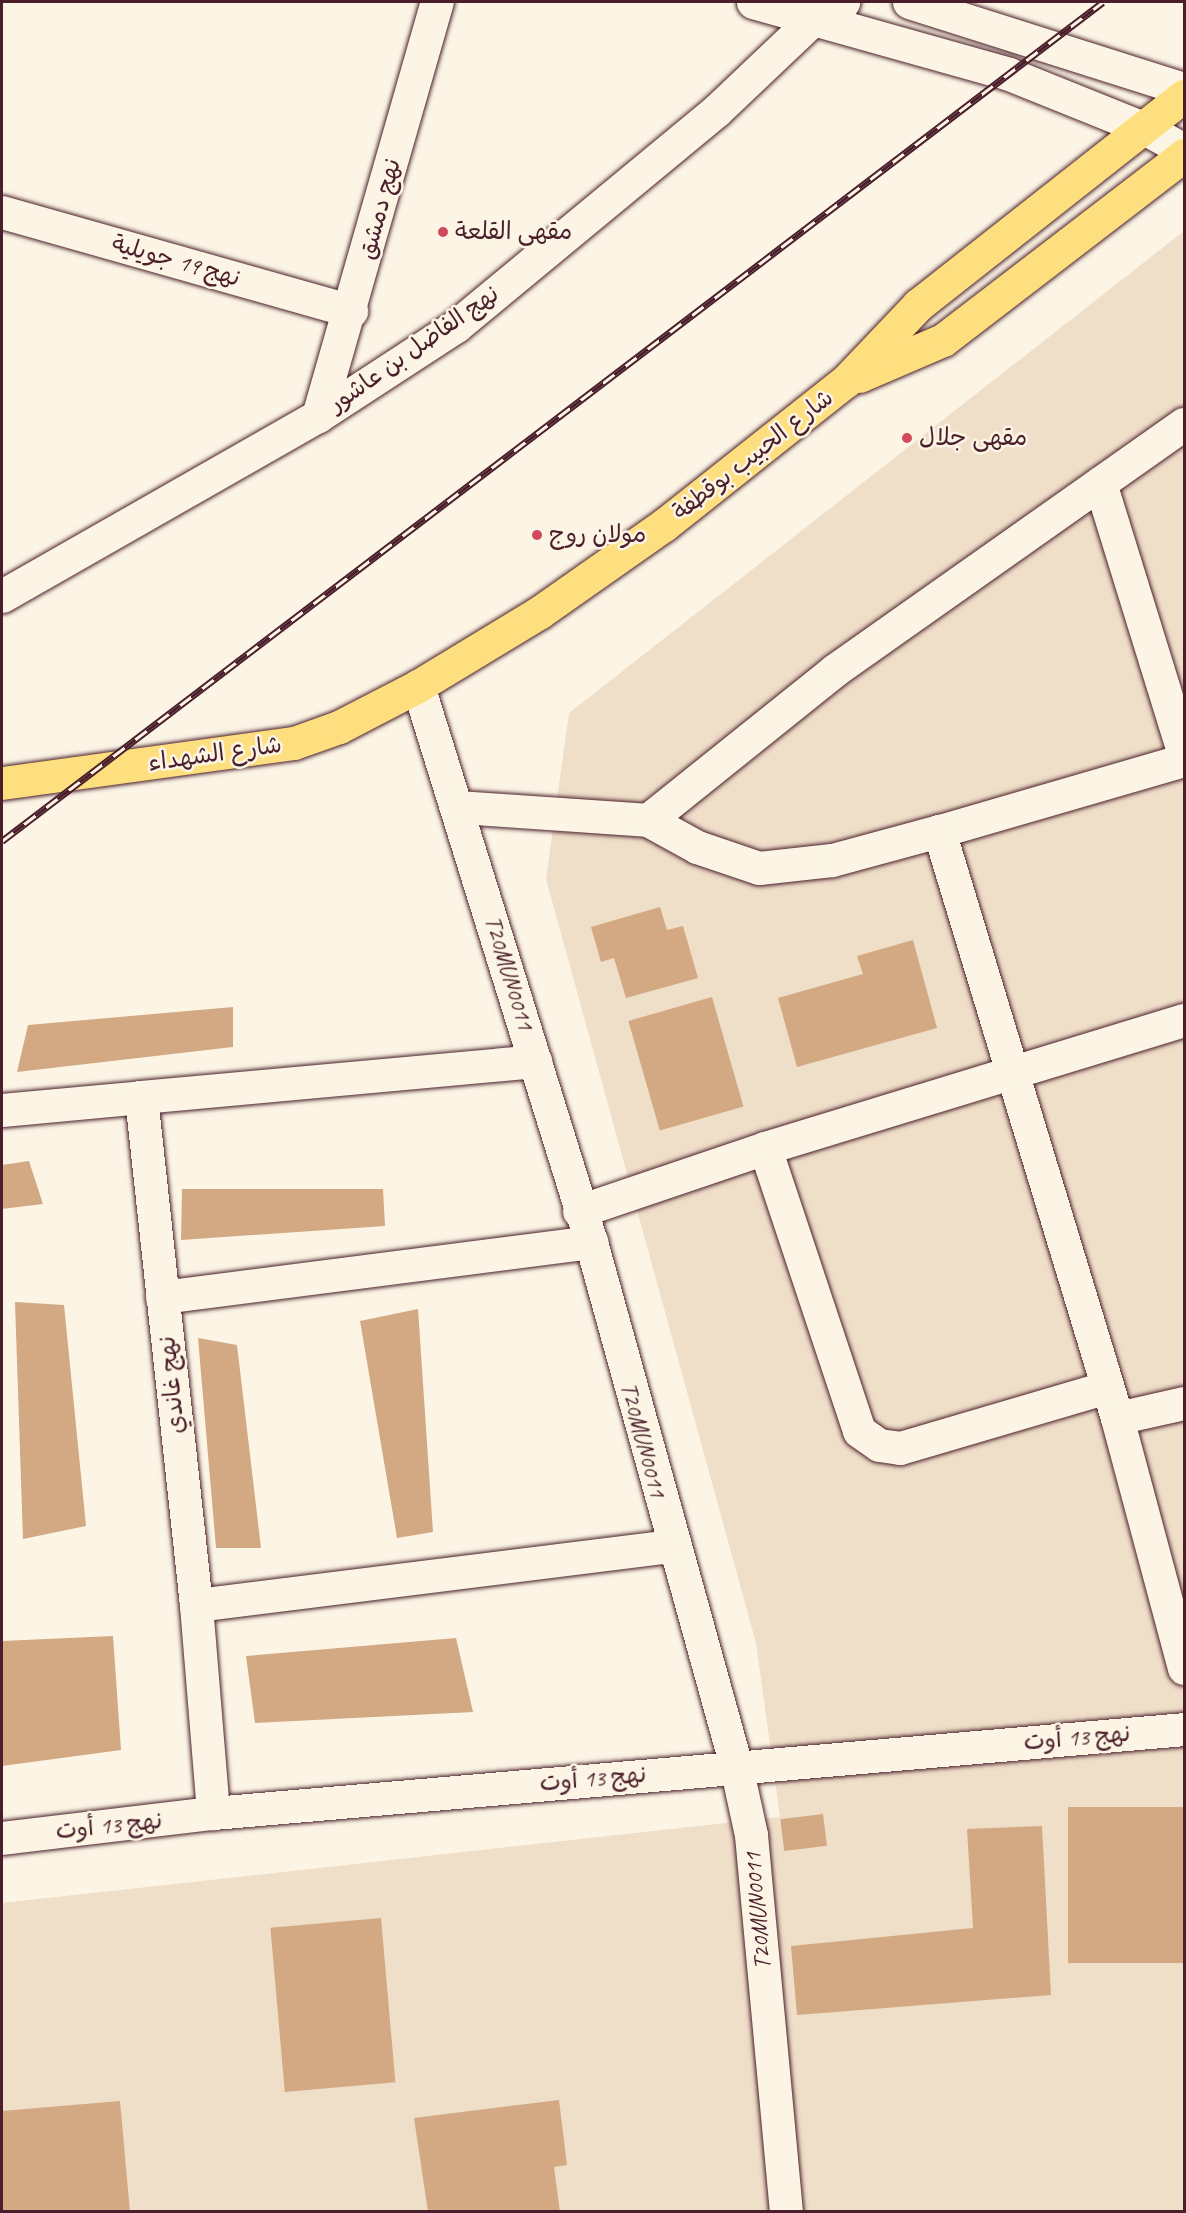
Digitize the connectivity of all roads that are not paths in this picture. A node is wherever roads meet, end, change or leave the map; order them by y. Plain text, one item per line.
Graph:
1 (437, 2) edge
2 (753, 2) edge
3 (843, 2) edge
4 (909, 2) edge
5 (963, 2) edge
6 (815, 17) junction
7 (1020, 40) junction
8 (1185, 89) edge
9 (1185, 96) edge
10 (1146, 129) junction
11 (1185, 150) edge
12 (1185, 155) edge
13 (2, 212) edge
14 (351, 311) junction
15 (846, 381) junction
16 (318, 416) junction
17 (1185, 424) edge
18 (1100, 483) junction
19 (2, 596) edge
20 (418, 686) junction
21 (1185, 755) edge
22 (1185, 760) edge
23 (2, 783) edge
24 (459, 807) junction
25 (648, 820) junction
26 (939, 831) junction
27 (1185, 1020) edge
28 (536, 1061) junction
29 (1012, 1073) junction
30 (141, 1097) junction
31 (2, 1110) edge
32 (765, 1148) junction
33 (579, 1210) junction
34 (591, 1242) junction
35 (162, 1297) junction
36 (1107, 1387) junction
37 (1185, 1403) edge
38 (1117, 1418) junction
39 (671, 1546) junction
40 (196, 1605) junction
41 (1185, 1668) edge
42 (1185, 1730) edge
43 (735, 1766) junction
44 (213, 1814) junction
45 (2, 1838) edge
46 (786, 2211) edge

1 - 14 street, نهج دمشق
2 - 6 street
3 - 6 street, نهج الفاضل بن عاشور
4 - 7 street
5 - 7 street
6 - 10 street
6 - 16 street, نهج الفاضل بن عاشور
7 - 8 street
9 - 10 main road, شارع الحبيب بوقطفة
10 - 11 street
10 - 15 main road, شارع الحبيب بوقطفة
12 - 15 main road, شارع الحبيب بوقطفة
13 - 14 street, نهج 19 جويلية
14 - 16 street, نهج دمشق
15 - 20 main road, شارع الحبيب بوقطفة
16 - 19 street, نهج الفاضل بن عاشور
17 - 18 street
18 - 21 street
18 - 25 street
20 - 23 main road, شارع الشهداء
20 - 24 street, T20MUN0011
22 - 26 street
24 - 25 street
24 - 28 street, T20MUN0011
25 - 26 street
26 - 29 street
27 - 29 street
28 - 30 street
28 - 33 street, T20MUN0011
29 - 32 street
29 - 36 street
30 - 31 street
30 - 35 street, نهج غاندي
32 - 33 street
32 - 36 street
33 - 34 street, T20MUN0011
34 - 35 street
34 - 39 street, T20MUN0011
35 - 40 street, نهج غاندي
36 - 38 street
37 - 38 street
38 - 41 street
39 - 40 street
39 - 43 street, T20MUN0011
40 - 44 street, نهج غاندي
42 - 43 street, نهج 13 أوت
43 - 44 street, نهج 13 أوت
43 - 46 street, T20MUN0011
44 - 45 street, نهج 13 أوت

